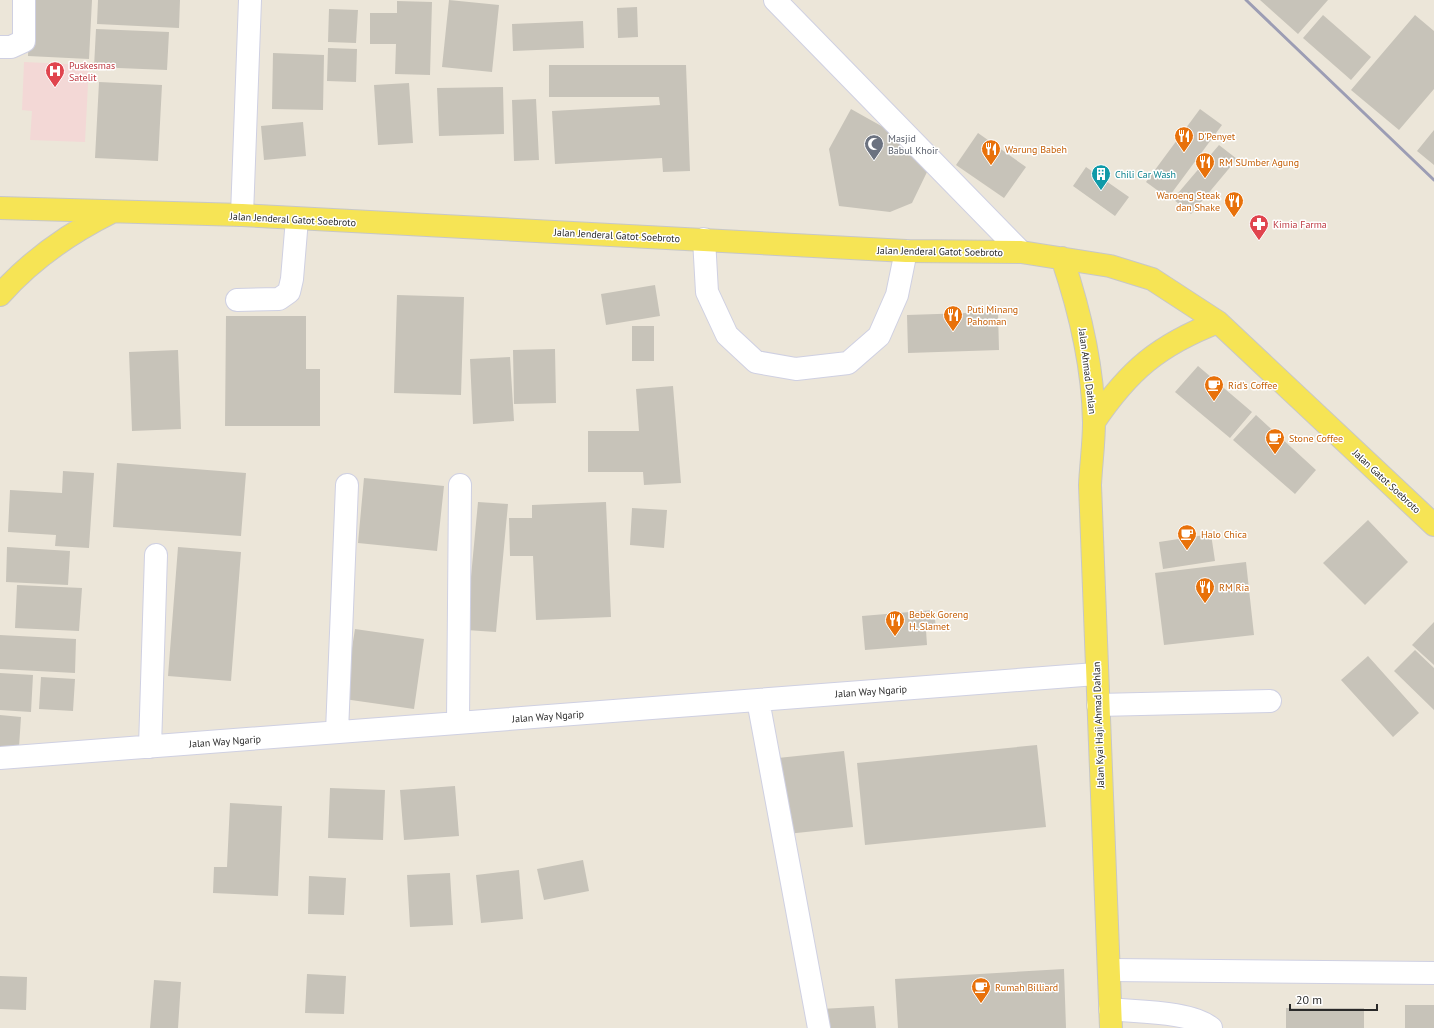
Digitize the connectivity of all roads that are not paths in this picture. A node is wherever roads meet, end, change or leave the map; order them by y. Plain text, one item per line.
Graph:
1 (24, 0) edge
2 (250, 0) edge
3 (775, 0) edge
4 (0, 47) edge
5 (0, 208) edge
6 (111, 212) junction
7 (242, 216) junction
8 (297, 219) junction
9 (704, 239) junction
10 (906, 251) junction
11 (1021, 252) junction
12 (1062, 258) junction
13 (0, 295) edge
14 (238, 300) dead end
15 (1218, 322) junction
16 (1094, 422) junction
17 (347, 485) dead end
18 (460, 485) dead end
19 (1434, 525) edge
20 (156, 555) dead end
21 (1096, 674) junction
22 (758, 700) junction
23 (1270, 701) dead end
24 (1098, 704) junction
25 (458, 723) junction
26 (337, 732) junction
27 (150, 747) junction
28 (0, 758) edge
29 (1109, 970) junction
30 (1434, 973) edge
31 (1110, 1019) edge
32 (819, 1028) edge
33 (1210, 1028) edge

1 - 4 street
2 - 7 street
3 - 11 street
5 - 6 main road, Jalan Jenderal Gatot Soebroto
6 - 7 main road, Jalan Jenderal Gatot Soebroto
6 - 13 main road
7 - 8 main road, Jalan Jenderal Gatot Soebroto
8 - 9 main road, Jalan Jenderal Gatot Soebroto
8 - 14 street
9 - 10 main road, Jalan Jenderal Gatot Soebroto
9 - 10 street
10 - 11 main road, Jalan Jenderal Gatot Soebroto
11 - 12 main road, Jalan Jenderal Gatot Soebroto
12 - 15 main road, Jalan Jenderal Gatot Soebroto
12 - 16 main road, Jalan Ahmad Dahlan
15 - 16 main road, Jalan Ahmad Dahlan
15 - 19 main road, Jalan Gatot Soebroto
16 - 21 main road, Jalan Kyai Haji Ahmad Dahlan
17 - 26 street
18 - 25 street
20 - 27 street
21 - 22 street, Jalan Way Ngarip
21 - 24 main road, Jalan Kyai Haji Ahmad Dahlan
22 - 25 street, Jalan Way Ngarip
22 - 32 street
23 - 24 street
24 - 29 main road, Jalan Kyai Haji Ahmad Dahlan
25 - 26 street, Jalan Way Ngarip
26 - 27 street, Jalan Way Ngarip
27 - 28 street, Jalan Way Ngarip
29 - 30 street
29 - 31 main road, Jalan Kyai Haji Ahmad Dahlan
31 - 33 street

